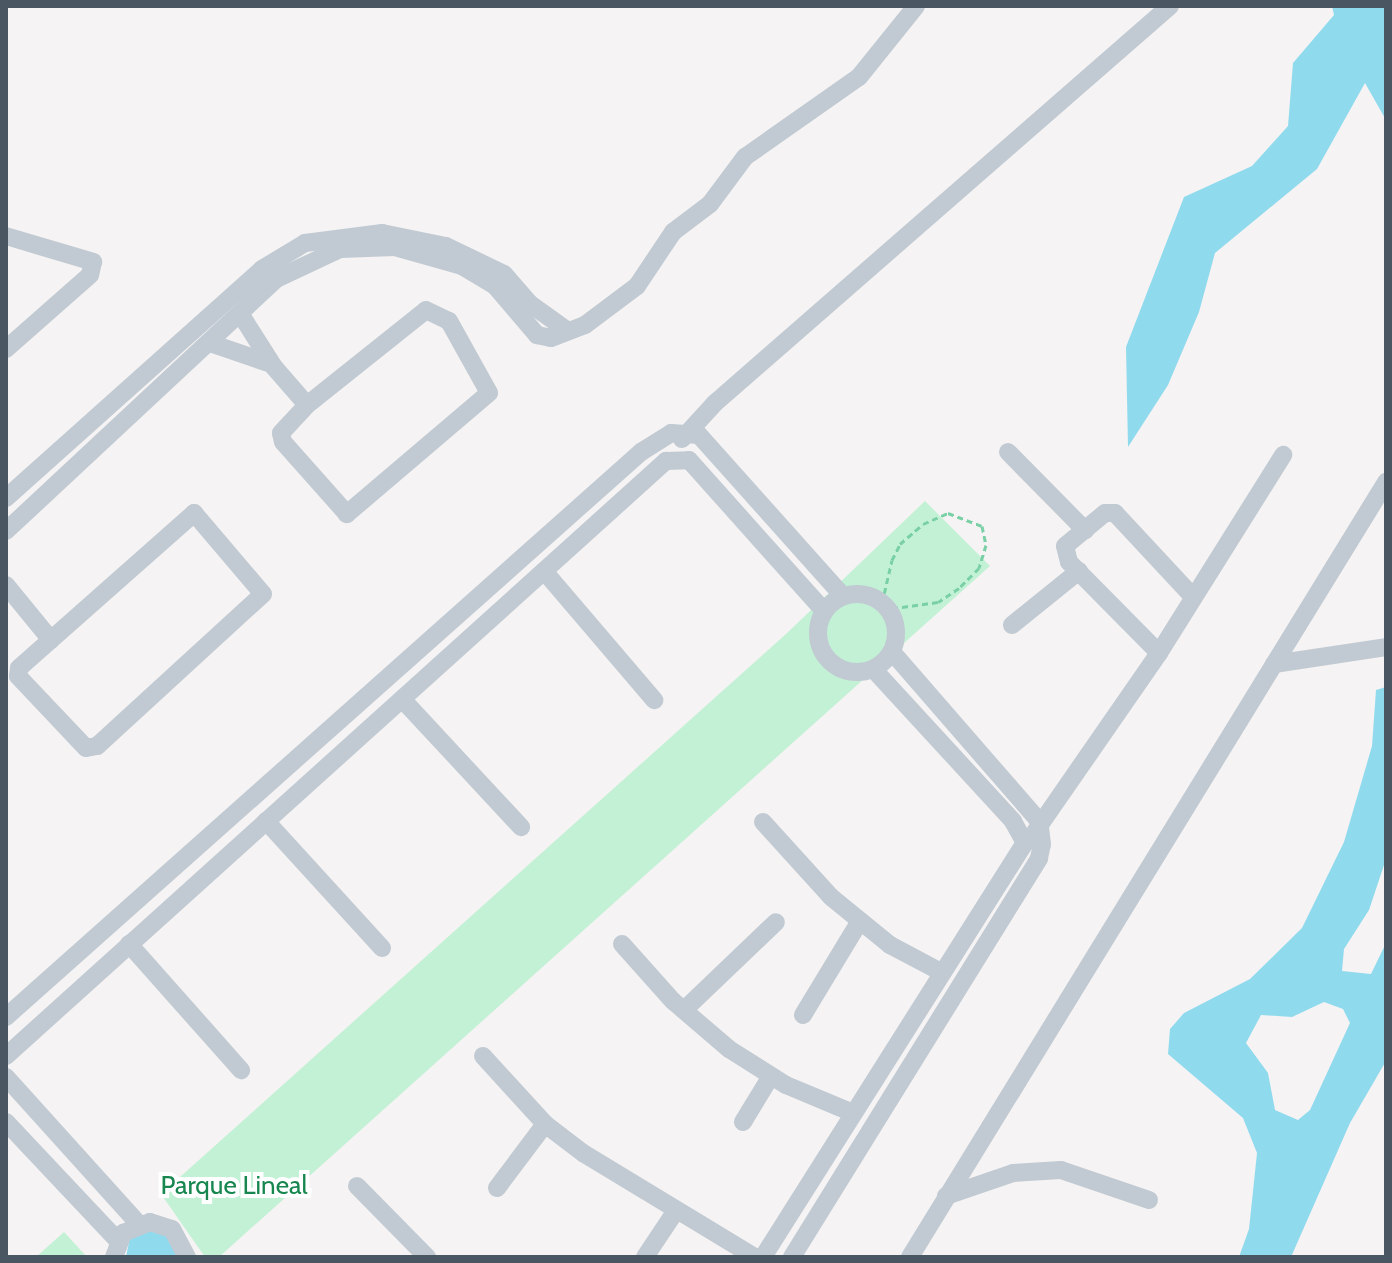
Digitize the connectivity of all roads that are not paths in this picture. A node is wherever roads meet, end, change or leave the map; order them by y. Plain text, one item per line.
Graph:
1 (916, 6) edge
2 (1170, 6) edge
3 (6, 236) edge
4 (269, 274) junction
5 (504, 284) junction
6 (538, 311) junction
7 (241, 315) junction
8 (524, 325) junction
9 (568, 331) junction
10 (210, 343) junction
11 (6, 349) edge
12 (274, 367) junction
13 (147, 372) junction
14 (161, 388) junction
15 (307, 405) junction
16 (687, 432) junction
17 (1008, 452) dead end
18 (1283, 455) dead end
19 (666, 461) junction
20 (1386, 482) edge
21 (6, 498) edge
22 (1085, 530) junction
23 (6, 531) edge
24 (544, 571) junction
25 (1079, 571) junction
26 (8, 591) edge
27 (843, 596) junction
28 (1193, 597) junction
29 (824, 611) junction
30 (1012, 625) dead end
31 (51, 640) junction
32 (1386, 647) edge
33 (892, 652) junction
34 (1159, 653) junction
35 (1274, 664) junction
36 (874, 670) junction
37 (402, 699) junction
38 (654, 700) dead end
39 (318, 739) junction
40 (335, 759) junction
41 (266, 821) junction
42 (763, 822) dead end
43 (1040, 826) junction
44 (521, 827) dead end
45 (1025, 843) junction
46 (860, 921) junction
47 (776, 922) dead end
48 (129, 944) junction
49 (622, 944) dead end
50 (382, 948) dead end
51 (941, 972) junction
52 (684, 1010) junction
53 (803, 1015) dead end
54 (6, 1017) edge
55 (6, 1056) edge
56 (483, 1056) dead end
57 (241, 1070) dead end
58 (771, 1076) junction
59 (6, 1077) edge
60 (853, 1113) junction
61 (6, 1122) edge
62 (743, 1122) dead end
63 (545, 1124) junction
64 (357, 1186) dead end
65 (497, 1188) dead end
66 (806, 1188) junction
67 (946, 1196) junction
68 (1149, 1200) dead end
69 (827, 1201) junction
70 (675, 1212) junction
71 (139, 1224) junction
72 (116, 1249) edge
73 (187, 1257) edge
74 (427, 1257) edge
75 (645, 1257) edge
76 (755, 1257) edge
77 (763, 1257) edge
78 (792, 1257) edge
79 (910, 1257) edge

1 - 9 street
2 - 16 street
3 - 11 street
4 - 5 street
4 - 7 street
4 - 13 street
5 - 6 street
5 - 8 street
6 - 8 street
6 - 9 street
7 - 10 street
7 - 12 street
8 - 9 street
10 - 12 street
10 - 14 street
12 - 15 street
13 - 14 street
13 - 21 street
14 - 23 street
15 - 15 street
16 - 19 street
16 - 27 street
16 - 39 street
17 - 22 street
18 - 28 street
19 - 24 street
19 - 29 street
20 - 35 street
22 - 25 street
22 - 28 street
24 - 37 street
24 - 38 street
25 - 30 street
25 - 34 street
26 - 31 street
27 - 29 street
27 - 33 street
28 - 34 street
29 - 36 street
31 - 31 street
32 - 35 street
33 - 36 street
33 - 43 street
34 - 43 street
35 - 67 street
36 - 45 street
37 - 40 street
37 - 44 street
39 - 40 street
39 - 54 street
40 - 41 street
41 - 48 street
41 - 50 street
42 - 46 street
43 - 45 street
43 - 69 street
45 - 51 street
46 - 51 street
46 - 53 street
47 - 52 street
48 - 55 street
48 - 57 street
49 - 52 street
51 - 60 street
52 - 58 street
56 - 63 street
58 - 60 street
58 - 62 street
59 - 71 street
60 - 66 street
61 - 72 street
63 - 65 street
63 - 70 street
64 - 74 street
66 - 69 street
66 - 77 street
67 - 68 street
67 - 79 street
69 - 78 street
70 - 75 street
70 - 76 street
71 - 72 street
71 - 73 street

